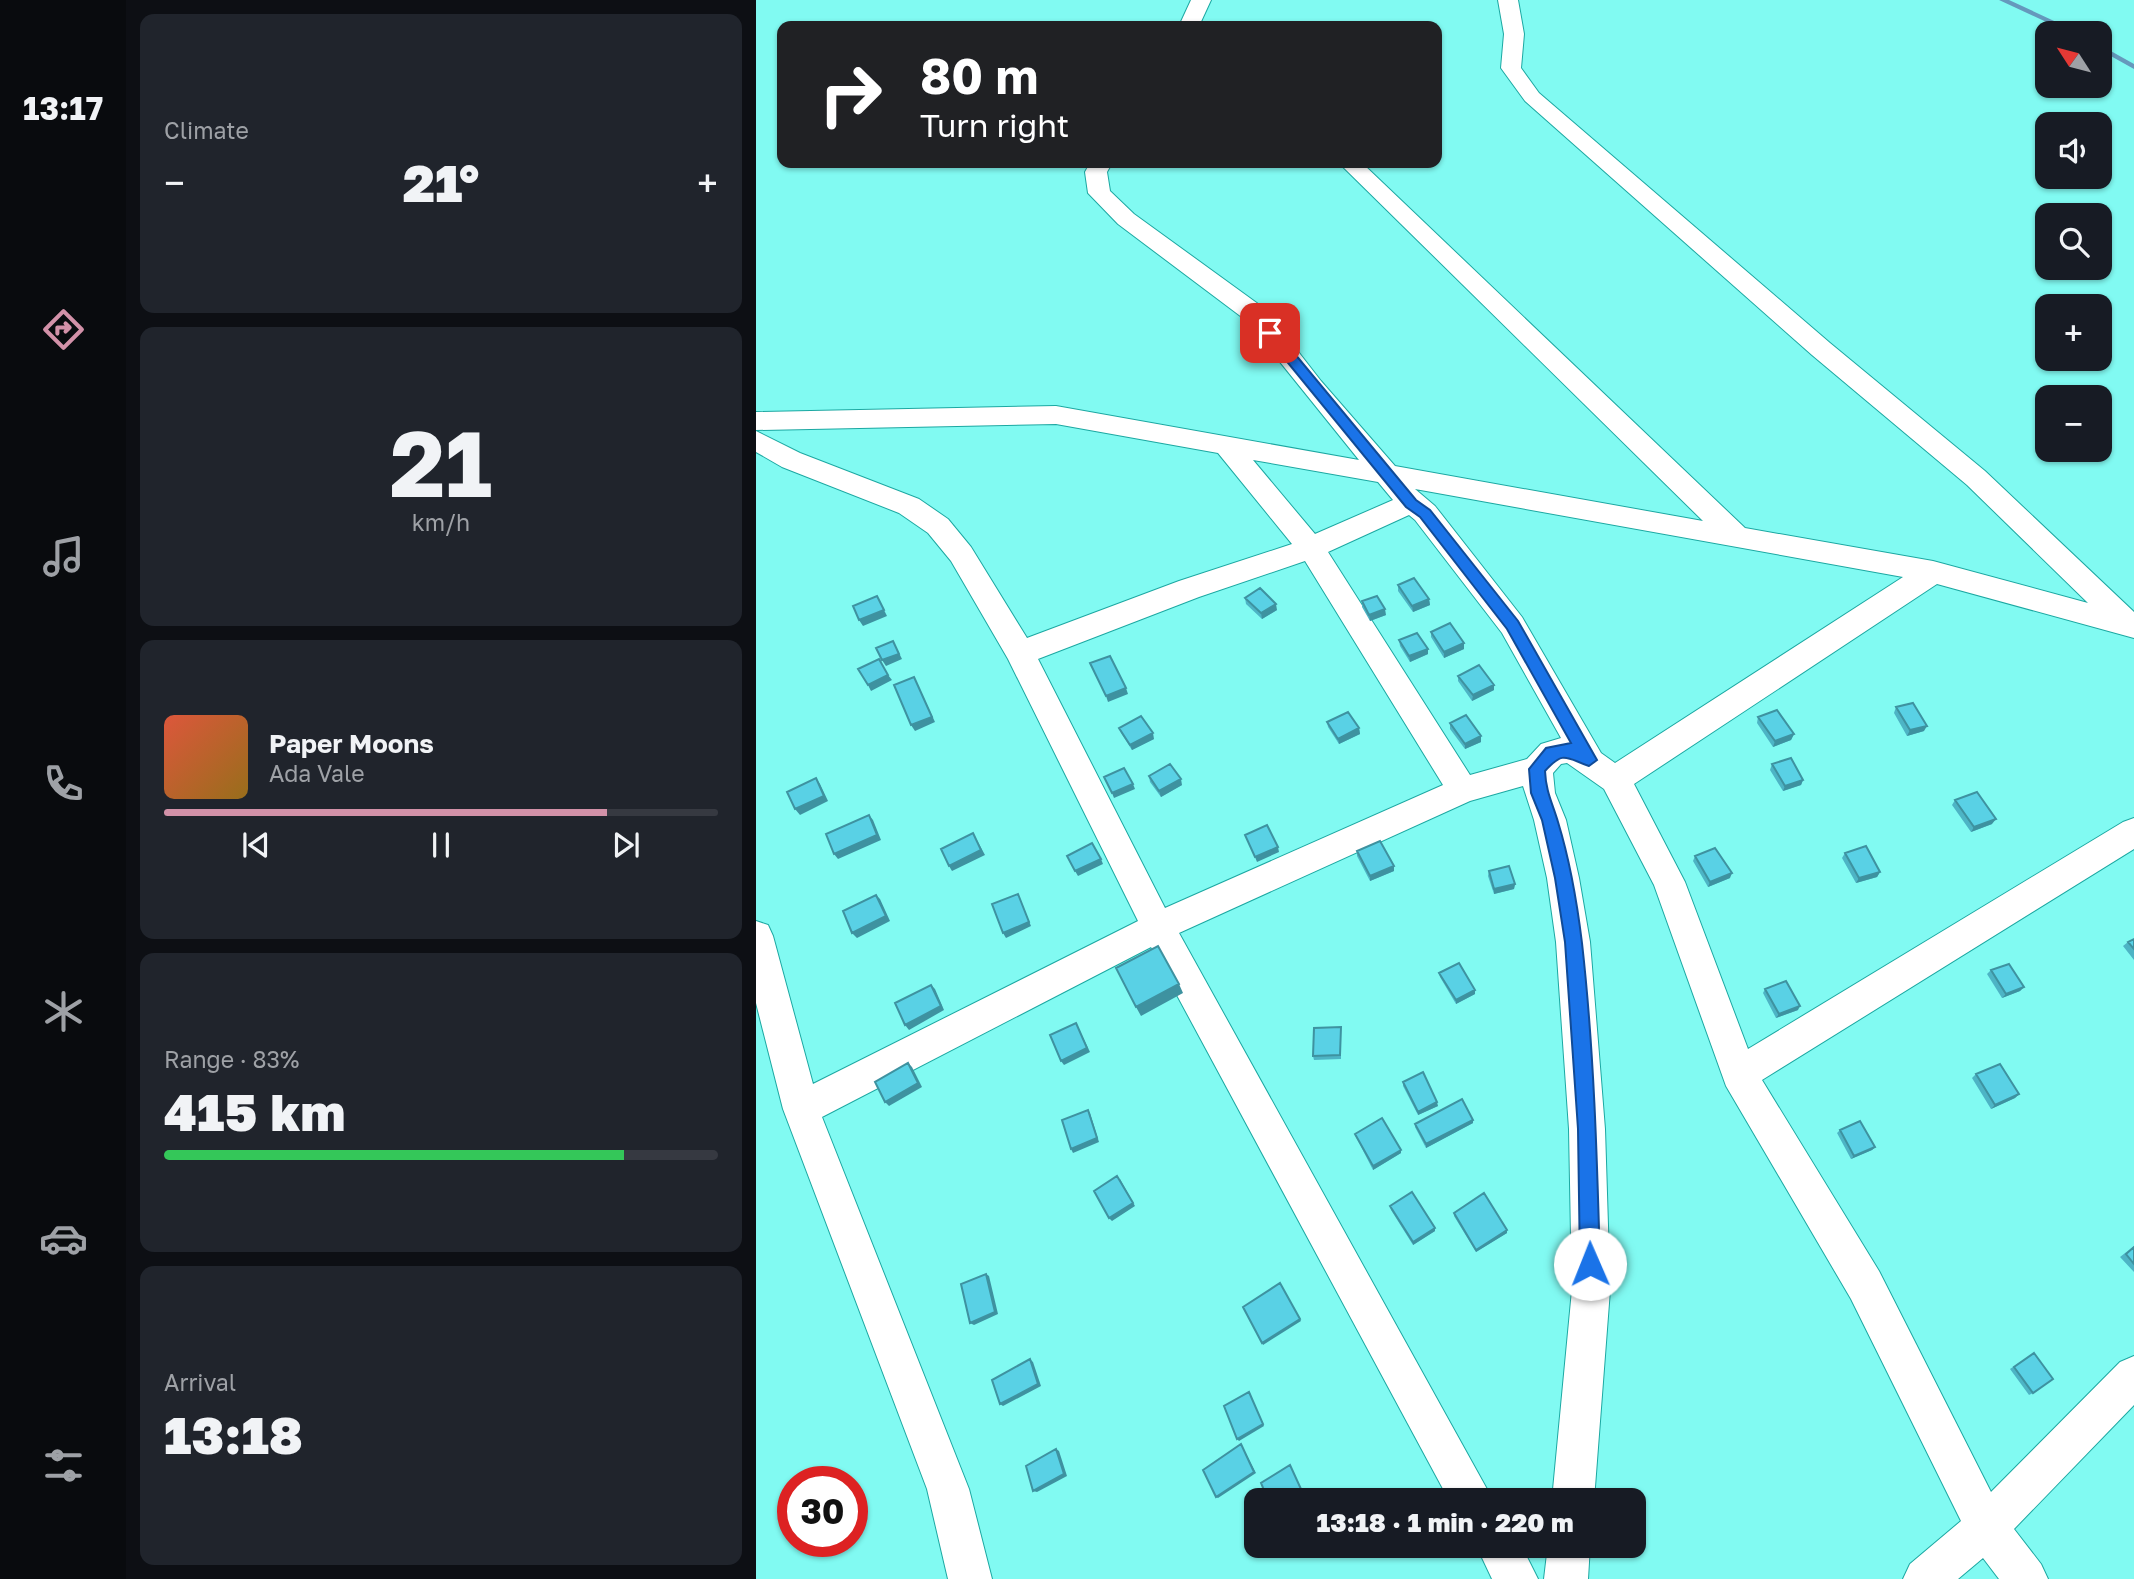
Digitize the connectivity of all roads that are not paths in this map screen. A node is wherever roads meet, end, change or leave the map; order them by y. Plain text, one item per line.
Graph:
1 (1508, 0) edge
2 (1098, 168) edge
3 (1355, 168) edge
4 (756, 421) edge
5 (756, 440) edge
6 (1225, 444) junction
7 (1385, 473) junction
8 (1411, 503) junction
9 (1736, 536) junction
10 (1311, 548) junction
11 (1934, 572) junction
12 (2133, 630) edge
13 (1020, 653) junction
14 (1537, 769) junction
15 (1602, 770) junction
16 (1464, 790) junction
17 (2134, 832) edge
18 (1158, 927) junction
19 (756, 936) edge
20 (1739, 1074) junction
21 (801, 1109) junction
22 (2134, 1376) edge
23 (1465, 1488) edge
24 (1574, 1488) edge
25 (1986, 1527) junction
26 (1504, 1558) edge
27 (1568, 1558) edge
28 (970, 1579) edge
29 (1516, 1579) edge
30 (1566, 1579) edge
31 (1925, 1579) edge
32 (2026, 1579) edge

1 - 12 street
2 - 7 street
3 - 9 street
4 - 6 street
5 - 13 street
6 - 7 street
6 - 10 street
7 - 8 street
7 - 9 street
8 - 10 street
8 - 15 street
9 - 11 street
10 - 13 street
10 - 16 street
11 - 12 street
11 - 15 street
13 - 18 street
14 - 15 street
14 - 16 street
14 - 24 street
15 - 20 street
16 - 18 street
17 - 20 street
18 - 21 street
18 - 23 street
19 - 21 street
20 - 25 street
21 - 28 street
22 - 25 street
25 - 31 street
25 - 32 street
26 - 29 street
27 - 30 street

